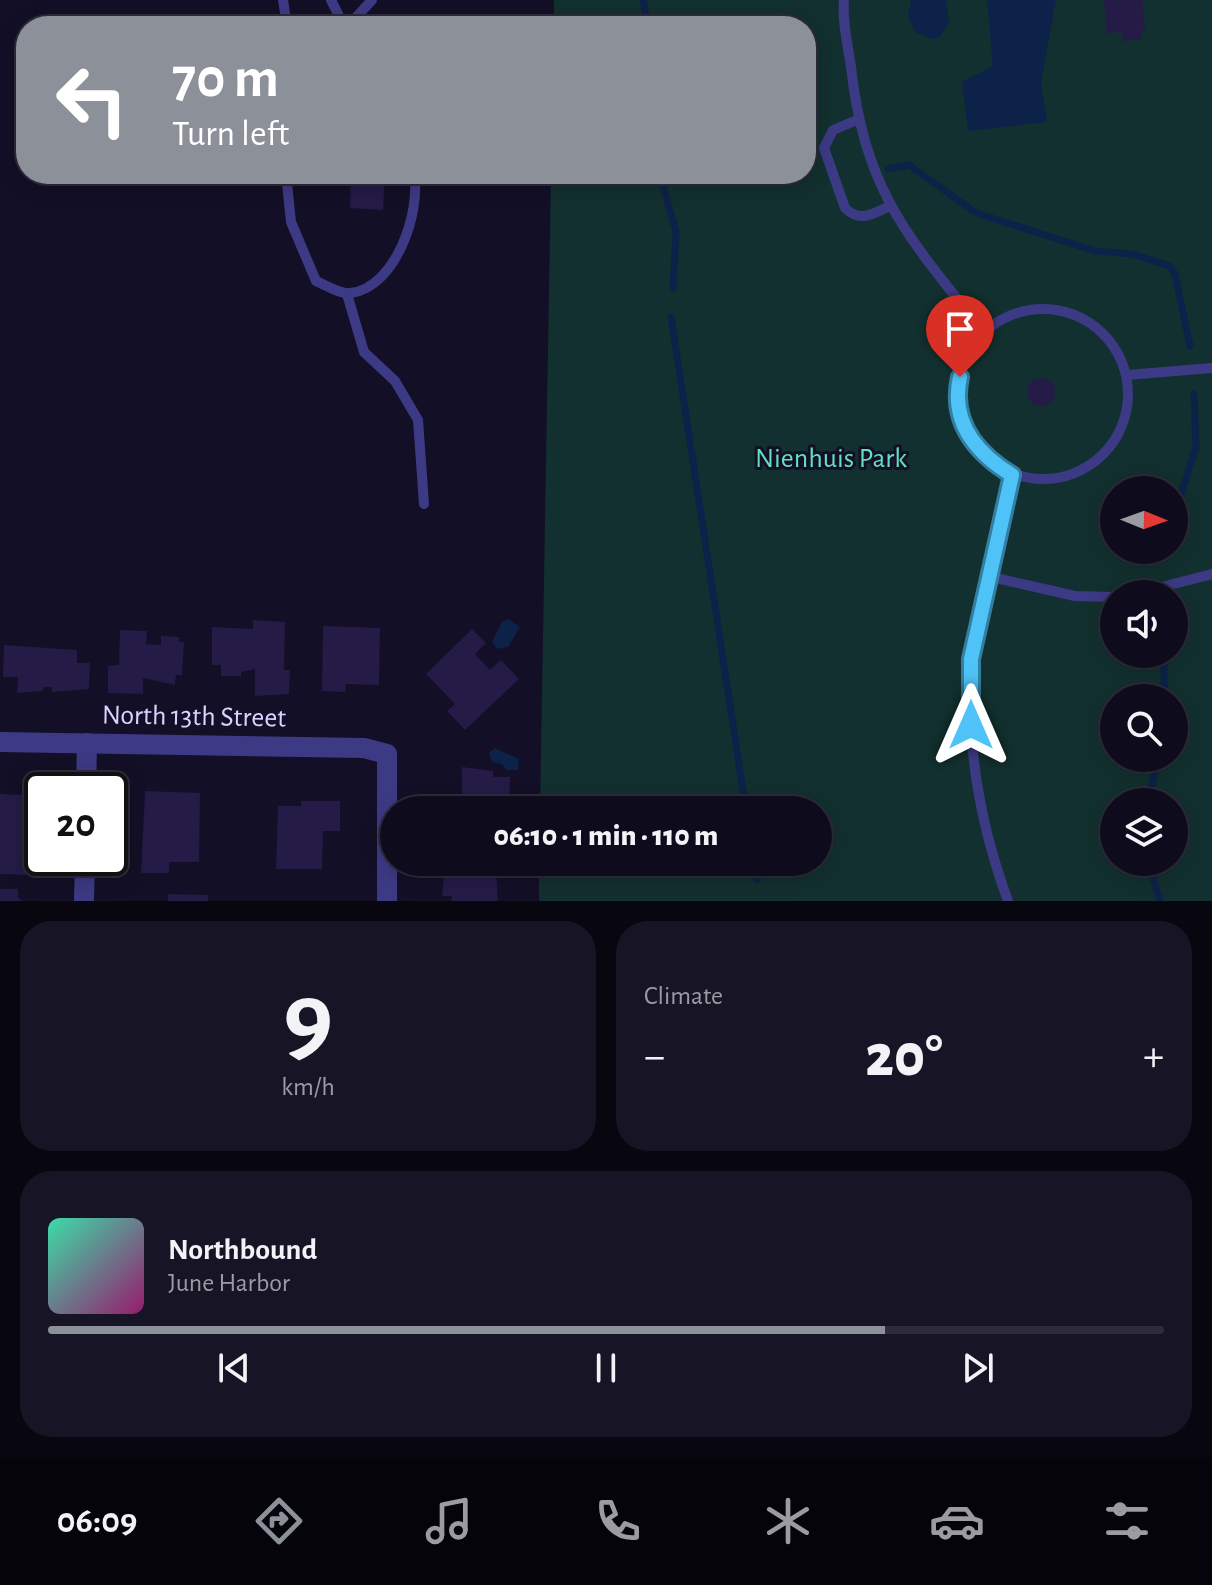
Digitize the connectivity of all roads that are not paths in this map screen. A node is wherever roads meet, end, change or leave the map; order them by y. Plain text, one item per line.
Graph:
1 (372, 0) edge
2 (844, 0) edge
3 (356, 16) edge
4 (857, 120) junction
5 (287, 184) edge
6 (415, 184) edge
7 (890, 206) junction
8 (347, 294) junction
9 (983, 331) junction
10 (1212, 368) edge
11 (1127, 375) junction
12 (1012, 475) junction
13 (424, 504) dead end
14 (1212, 574) edge
15 (987, 576) junction
16 (1188, 580) edge
17 (1100, 597) edge
18 (0, 742) edge
19 (87, 743) junction
20 (86, 772) edge
21 (85, 876) edge
22 (84, 901) edge
23 (387, 901) edge
24 (1008, 901) edge

1 - 3 lane
2 - 4 lane
4 - 7 lane
4 - 7 lane
5 - 8 lane
6 - 8 lane
7 - 9 lane
8 - 13 lane
9 - 11 lane
9 - 12 lane
10 - 11 lane
11 - 12 lane
12 - 15 lane
14 - 16 lane
15 - 17 lane
15 - 24 lane
18 - 19 street, North 13th Street
19 - 20 street
19 - 23 street, North 13th Street
21 - 22 street

